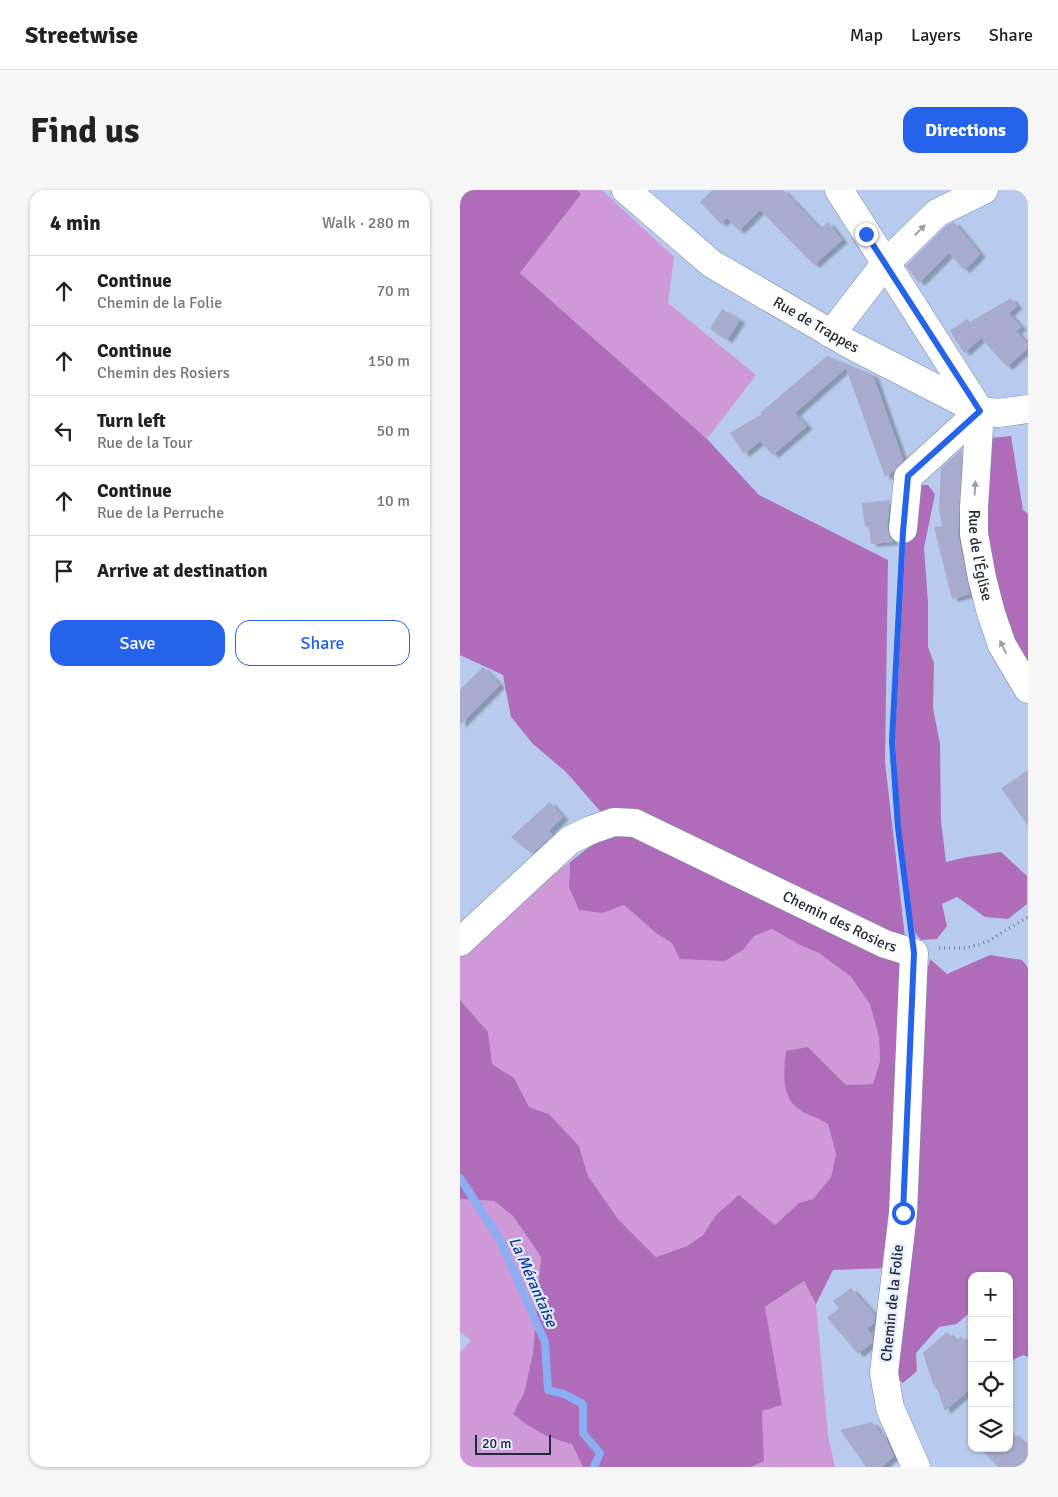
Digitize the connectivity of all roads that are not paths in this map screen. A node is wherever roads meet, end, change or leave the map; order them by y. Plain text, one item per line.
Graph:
1 (626, 190) edge
2 (839, 190) edge
3 (984, 190) edge
4 (885, 264) junction
5 (831, 334) junction
6 (1028, 409) edge
7 (980, 411) junction
8 (903, 529) road end
9 (1028, 688) edge
10 (460, 942) edge
11 (914, 953) joint
12 (916, 1467) edge

1 - 5 street, Rue de Trappes
2 - 4 street
4 -> 3 street
4 - 5 street
4 - 7 street
5 - 7 street, Rue de Trappes
6 - 7 street, Rue de Trappes
7 - 8 street
9 -> 7 street, Rue de l'Église
10 - 11 street, Chemin des Rosiers
11 - 12 street, Chemin de la Folie

